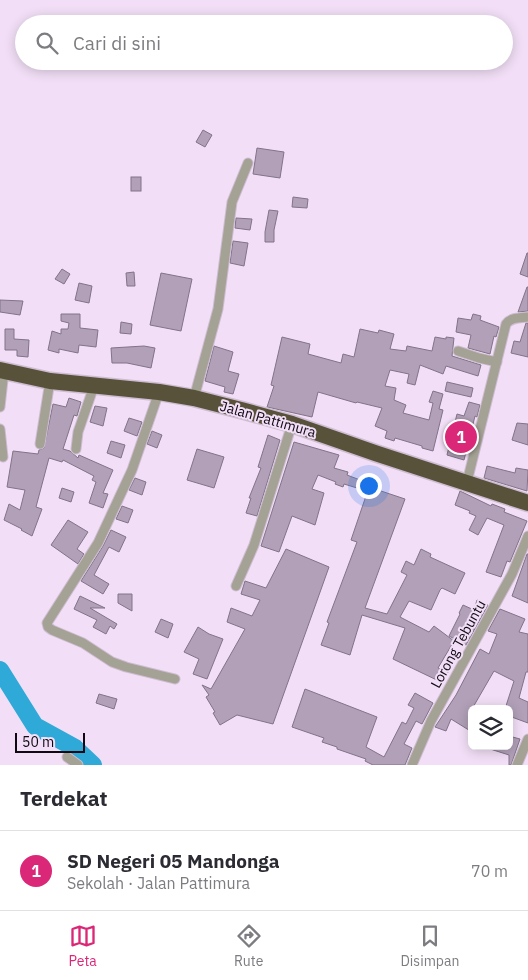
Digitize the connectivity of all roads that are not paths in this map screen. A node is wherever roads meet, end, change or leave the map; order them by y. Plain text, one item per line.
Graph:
1 (248, 163) dead end
2 (528, 317) edge
3 (458, 351) dead end
4 (496, 362) junction
5 (2, 371) edge
6 (50, 381) junction
7 (94, 386) junction
8 (159, 392) junction
9 (194, 398) junction
10 (0, 407) edge
11 (292, 424) junction
12 (0, 430) edge
13 (40, 444) dead end
14 (76, 449) dead end
15 (3, 457) dead end
16 (467, 482) junction
17 (528, 503) edge
18 (528, 536) edge
19 (236, 586) dead end
20 (175, 679) dead end
21 (528, 739) edge
22 (67, 757) dead end
23 (78, 765) edge
24 (412, 765) edge
25 (517, 765) edge

1 - 9 street
2 - 4 street
3 - 4 street
4 - 16 street
5 - 6 highway, Jalan Pattimura
5 - 10 street
6 - 7 highway, Jalan Pattimura
6 - 13 street
7 - 8 highway, Jalan Pattimura
7 - 14 street
8 - 9 highway, Jalan Pattimura
8 - 20 street
9 - 11 highway, Jalan Pattimura
11 - 16 highway, Jalan Pattimura
11 - 19 street
12 - 15 street
16 - 17 highway, Jalan Pattimura
18 - 24 street, Lorong Tebuntu
21 - 25 street
22 - 23 street

